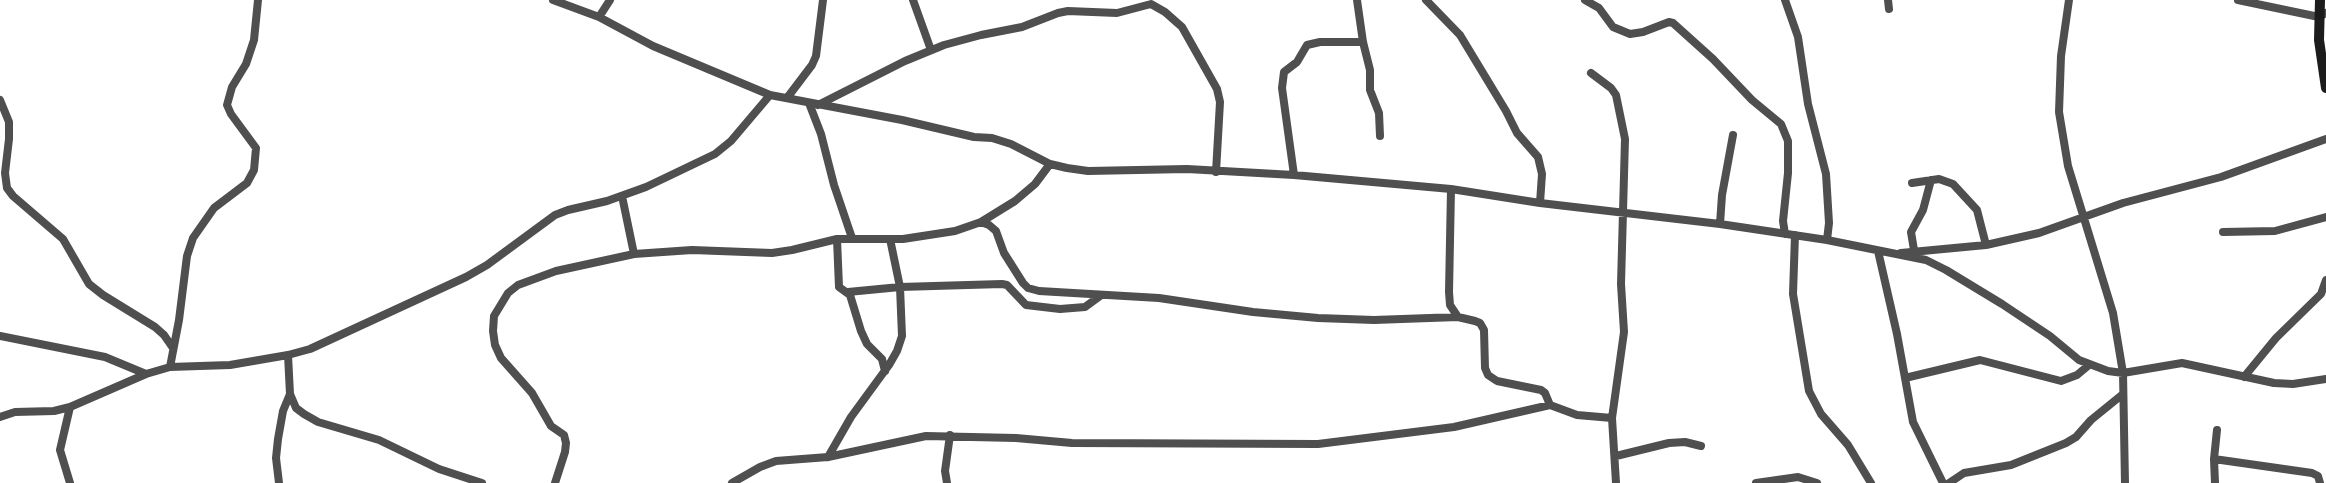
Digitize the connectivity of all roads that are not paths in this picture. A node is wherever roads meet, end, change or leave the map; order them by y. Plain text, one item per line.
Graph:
1 (258, 0) edge
2 (553, 0) edge
3 (610, 0) edge
4 (823, 0) edge
5 (913, 0) edge
6 (1165, 0) edge
7 (1357, 0) edge
8 (1426, 0) edge
9 (1585, 0) edge
10 (1785, 0) edge
11 (1888, 0) edge
12 (2069, 0) edge
13 (2238, 0) edge
14 (2320, 0) edge
15 (1157, 7) junction
16 (1889, 9) dead end
17 (2323, 15) edge
18 (598, 17) junction
19 (1363, 42) junction
20 (931, 50) junction
21 (1592, 73) dead end
22 (2326, 88) edge
23 (770, 95) junction
24 (787, 98) junction
25 (0, 100) edge
26 (813, 104) junction
27 (1733, 135) dead end
28 (1380, 136) dead end
29 (2326, 139) edge
30 (1050, 164) junction
31 (1216, 172) junction
32 (1294, 175) junction
33 (1931, 180) junction
34 (1912, 183) dead end
35 (1451, 189) junction
36 (622, 196) junction
37 (1540, 203) junction
38 (1623, 213) junction
39 (2084, 216) junction
40 (2326, 218) edge
41 (981, 222) junction
42 (1720, 224) junction
43 (2223, 232) dead end
44 (1785, 234) junction
45 (1795, 235) junction
46 (852, 238) junction
47 (837, 239) junction
48 (890, 240) junction
49 (1827, 240) junction
50 (1986, 245) junction
51 (1914, 250) junction
52 (1878, 251) junction
53 (634, 254) junction
54 (1896, 254) junction
55 (2326, 280) edge
56 (900, 287) junction
57 (848, 291) junction
58 (1100, 296) junction
59 (1458, 317) junction
60 (0, 336) edge
61 (173, 348) junction
62 (288, 355) junction
63 (2089, 365) junction
64 (171, 367) junction
65 (885, 371) junction
66 (2123, 373) junction
67 (146, 374) junction
68 (2244, 377) junction
69 (1905, 378) junction
70 (2326, 379) edge
71 (290, 394) junction
72 (2123, 394) junction
73 (1550, 405) junction
74 (70, 407) junction
75 (0, 417) edge
76 (1612, 418) junction
77 (2217, 430) dead end
78 (950, 435) junction
79 (1701, 446) dead end
80 (1616, 456) junction
81 (828, 457) junction
82 (2214, 459) junction
83 (72, 481) edge
84 (1951, 482) edge
85 (279, 483) edge
86 (482, 483) edge
87 (555, 483) edge
88 (732, 483) edge
89 (948, 483) edge
90 (1616, 483) edge
91 (1756, 483) edge
92 (1817, 483) edge
93 (1871, 483) edge
94 (1943, 483) edge
95 (2125, 483) edge
96 (2215, 483) edge
97 (2320, 483) edge

1 - 61 street
2 - 18 street
3 - 18 street
4 - 24 street
5 - 20 street
6 - 15 street
7 - 19 street
8 - 37 street
9 - 44 street
10 - 49 street
11 - 16 street
12 - 39 street
13 - 17 street
14 - 17 street
15 - 20 street
15 - 31 street
17 - 22 street
18 - 23 street
19 - 28 street
19 - 32 street
20 - 26 street
21 - 38 street
23 - 24 street
23 - 36 street
24 - 26 street
25 - 61 street
26 - 30 street
26 - 46 street
27 - 42 street
29 - 39 street
30 - 31 street
30 - 41 street
31 - 32 street
32 - 35 street
33 - 34 street
33 - 50 street
33 - 51 street
35 - 37 street
35 - 59 street
36 - 53 street
36 - 62 street
37 - 38 street
38 - 42 street
38 - 76 street
39 - 50 street
39 - 66 street
40 - 43 street
41 - 48 street
41 - 58 street
42 - 44 street
44 - 45 street
45 - 49 street
45 - 93 street
46 - 47 street
46 - 48 street
47 - 53 street
47 - 57 street
48 - 56 street
49 - 52 street
50 - 51 street
51 - 54 street
52 - 54 street
52 - 69 street
53 - 87 street
54 - 63 street
55 - 68 street
56 - 57 street
56 - 58 street
56 - 65 street
57 - 65 street
58 - 59 street
59 - 73 street
60 - 67 street
61 - 64 street
62 - 64 street
62 - 71 street
63 - 66 street
63 - 69 street
64 - 67 street
65 - 81 street
66 - 68 street
66 - 72 street
67 - 74 street
68 - 70 street
69 - 94 street
71 - 85 street
71 - 86 street
72 - 84 street
72 - 95 street
73 - 76 street
73 - 78 street
74 - 75 street
74 - 83 street
76 - 80 street
77 - 82 street
78 - 81 street
78 - 89 street
79 - 80 street
80 - 90 street
81 - 88 street
82 - 96 street
82 - 97 street
91 - 92 street

